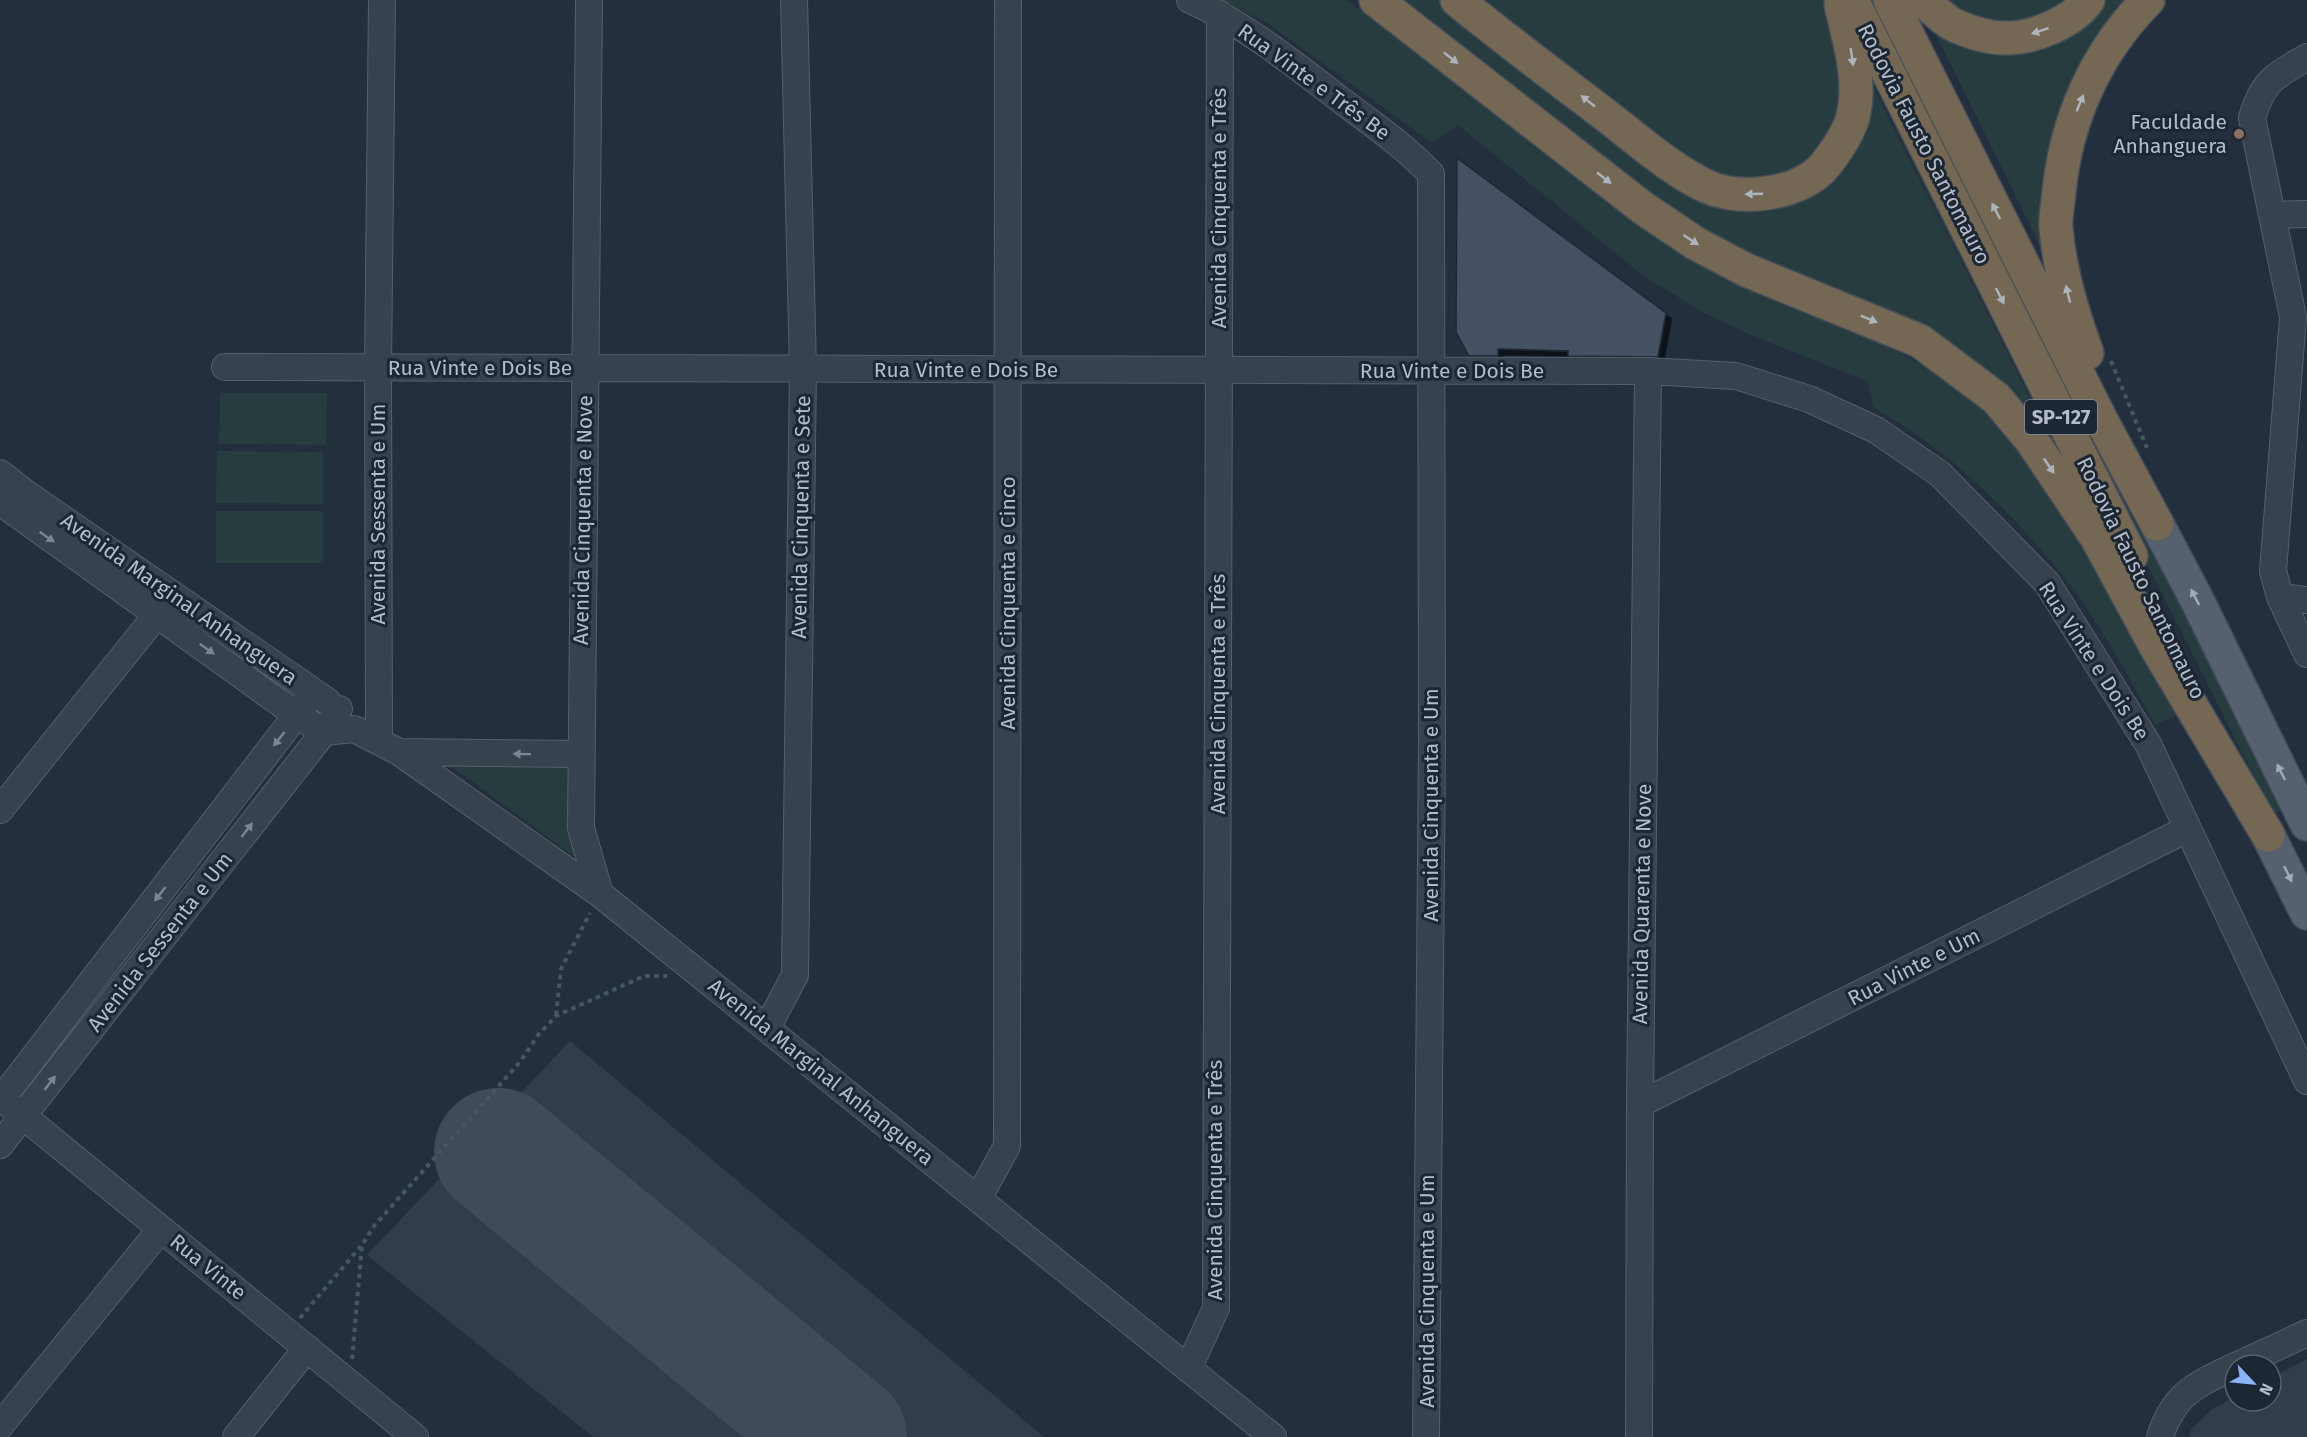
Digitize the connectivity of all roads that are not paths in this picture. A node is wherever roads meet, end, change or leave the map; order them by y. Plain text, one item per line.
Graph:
1 (382, 0) edge
2 (589, 0) edge
3 (794, 0) edge
4 (1008, 0) edge
5 (1190, 0) edge
6 (1376, 0) edge
7 (1456, 0) edge
8 (1840, 0) edge
9 (1852, 0) edge
10 (1890, 0) edge
11 (1922, 0) edge
12 (2088, 0) edge
13 (2148, 0) edge
14 (1220, 14) junction
15 (2307, 57) edge
16 (1431, 174) joint
17 (2307, 214) edge
18 (2272, 215) junction
19 (2300, 317) edge
20 (225, 367) dead end
21 (378, 368) junction
22 (585, 369) junction
23 (804, 370) junction
24 (1009, 370) junction
25 (1219, 370) junction
26 (1431, 371) junction
27 (1648, 371) junction
28 (0, 472) edge
29 (9, 507) edge
30 (2157, 524) junction
31 (172, 594) junction
32 (2280, 597) junction
33 (2307, 600) edge
34 (158, 615) junction
35 (2307, 654) edge
36 (314, 692) junction
37 (298, 716) junction
38 (346, 719) junction
39 (324, 732) junction
40 (389, 746) junction
41 (581, 754) junction
42 (0, 810) edge
43 (2307, 824) edge
44 (2187, 829) junction
45 (2268, 835) junction
46 (600, 894) junction
47 (2307, 913) edge
48 (767, 1028) junction
49 (2307, 1081) edge
50 (1, 1099) edge
51 (1640, 1104) junction
52 (23, 1116) junction
53 (0, 1145) edge
54 (978, 1199) junction
55 (161, 1229) junction
56 (2307, 1332) edge
57 (307, 1348) junction
58 (2264, 1353) edge
59 (1188, 1369) junction
60 (2223, 1373) edge
61 (0, 1426) edge
62 (236, 1437) edge
63 (415, 1437) edge
64 (1273, 1437) edge
65 (1426, 1437) edge
66 (1640, 1437) edge
67 (2160, 1437) edge

1 - 21 street, Avenida Sessenta e Um
2 - 22 street, Avenida Cinquenta e Nove
3 - 23 street, Avenida Cinquenta e Sete
4 - 24 street, Avenida Cinquenta e Cinco
5 - 14 street, Rua Vinte e Três Be
6 -> 45 highway
8 -> 7 highway
9 -> 45 highway, Rodovia Fausto Santomauro / SP-127
30 -> 10 highway, Rodovia Fausto Santomauro / SP-127
12 -> 11 highway
30 -> 13 highway
14 - 16 street, Rua Vinte e Três Be
14 - 25 street, Avenida Cinquenta e Três
15 - 18 street
16 - 26 street, Avenida Cinquenta e Um
17 - 18 street
18 - 19 street
19 - 32 street
20 - 21 street, Rua Vinte e Dois Be
21 - 22 street, Rua Vinte e Dois Be
21 - 40 street, Avenida Sessenta e Um
22 - 23 street, Rua Vinte e Dois Be
22 - 41 street, Avenida Cinquenta e Nove
23 - 24 street, Rua Vinte e Dois Be
23 - 48 street, Avenida Cinquenta e Sete
24 - 25 street, Rua Vinte e Dois Be
24 - 54 street, Avenida Cinquenta e Cinco
25 - 26 street, Rua Vinte e Dois Be
25 - 59 street, Avenida Cinquenta e Três
26 - 27 street, Rua Vinte e Dois Be
26 - 65 street, Avenida Cinquenta e Um
27 - 44 street, Rua Vinte e Dois Be
27 - 51 street, Avenida Quarenta e Nove
28 - 29 street, Avenida Marginal Anhanguera
29 - 31 street, Avenida Marginal Anhanguera
29 -> 34 street, Avenida Marginal Anhanguera
43 -> 30 main road
31 - 34 street
31 - 36 street, Avenida Marginal Anhanguera
32 - 33 street
32 - 35 street
34 -> 37 street, Avenida Marginal Anhanguera
34 - 42 street
36 - 37 street, Avenida Sessenta e Um
36 - 38 street, Avenida Marginal Anhanguera
37 - 39 street, Avenida Marginal Anhanguera
37 -> 50 street, Avenida Sessenta e Um
38 - 39 street, Avenida Sessenta e Um
38 - 40 street, Avenida Marginal Anhanguera
52 -> 39 street, Avenida Sessenta e Um
41 -> 40 street
40 - 46 street, Avenida Marginal Anhanguera
41 - 46 street, Avenida Cinquenta e Nove
44 - 49 street, Rua Vinte e Dois Be
44 - 51 street, Rua Vinte e Um
45 -> 47 main road
46 - 48 street, Avenida Marginal Anhanguera
48 - 54 street, Avenida Marginal Anhanguera
50 - 52 street, Rua Vinte
51 - 66 street, Avenida Quarenta e Nove
52 - 53 street, Avenida Sessenta e Um
52 - 55 street, Rua Vinte
54 - 59 street, Avenida Marginal Anhanguera
55 - 57 street, Rua Vinte
55 - 61 street
56 - 58 street
57 - 62 street
57 - 63 street, Rua Vinte
59 - 64 street, Avenida Marginal Anhanguera
60 - 67 street

